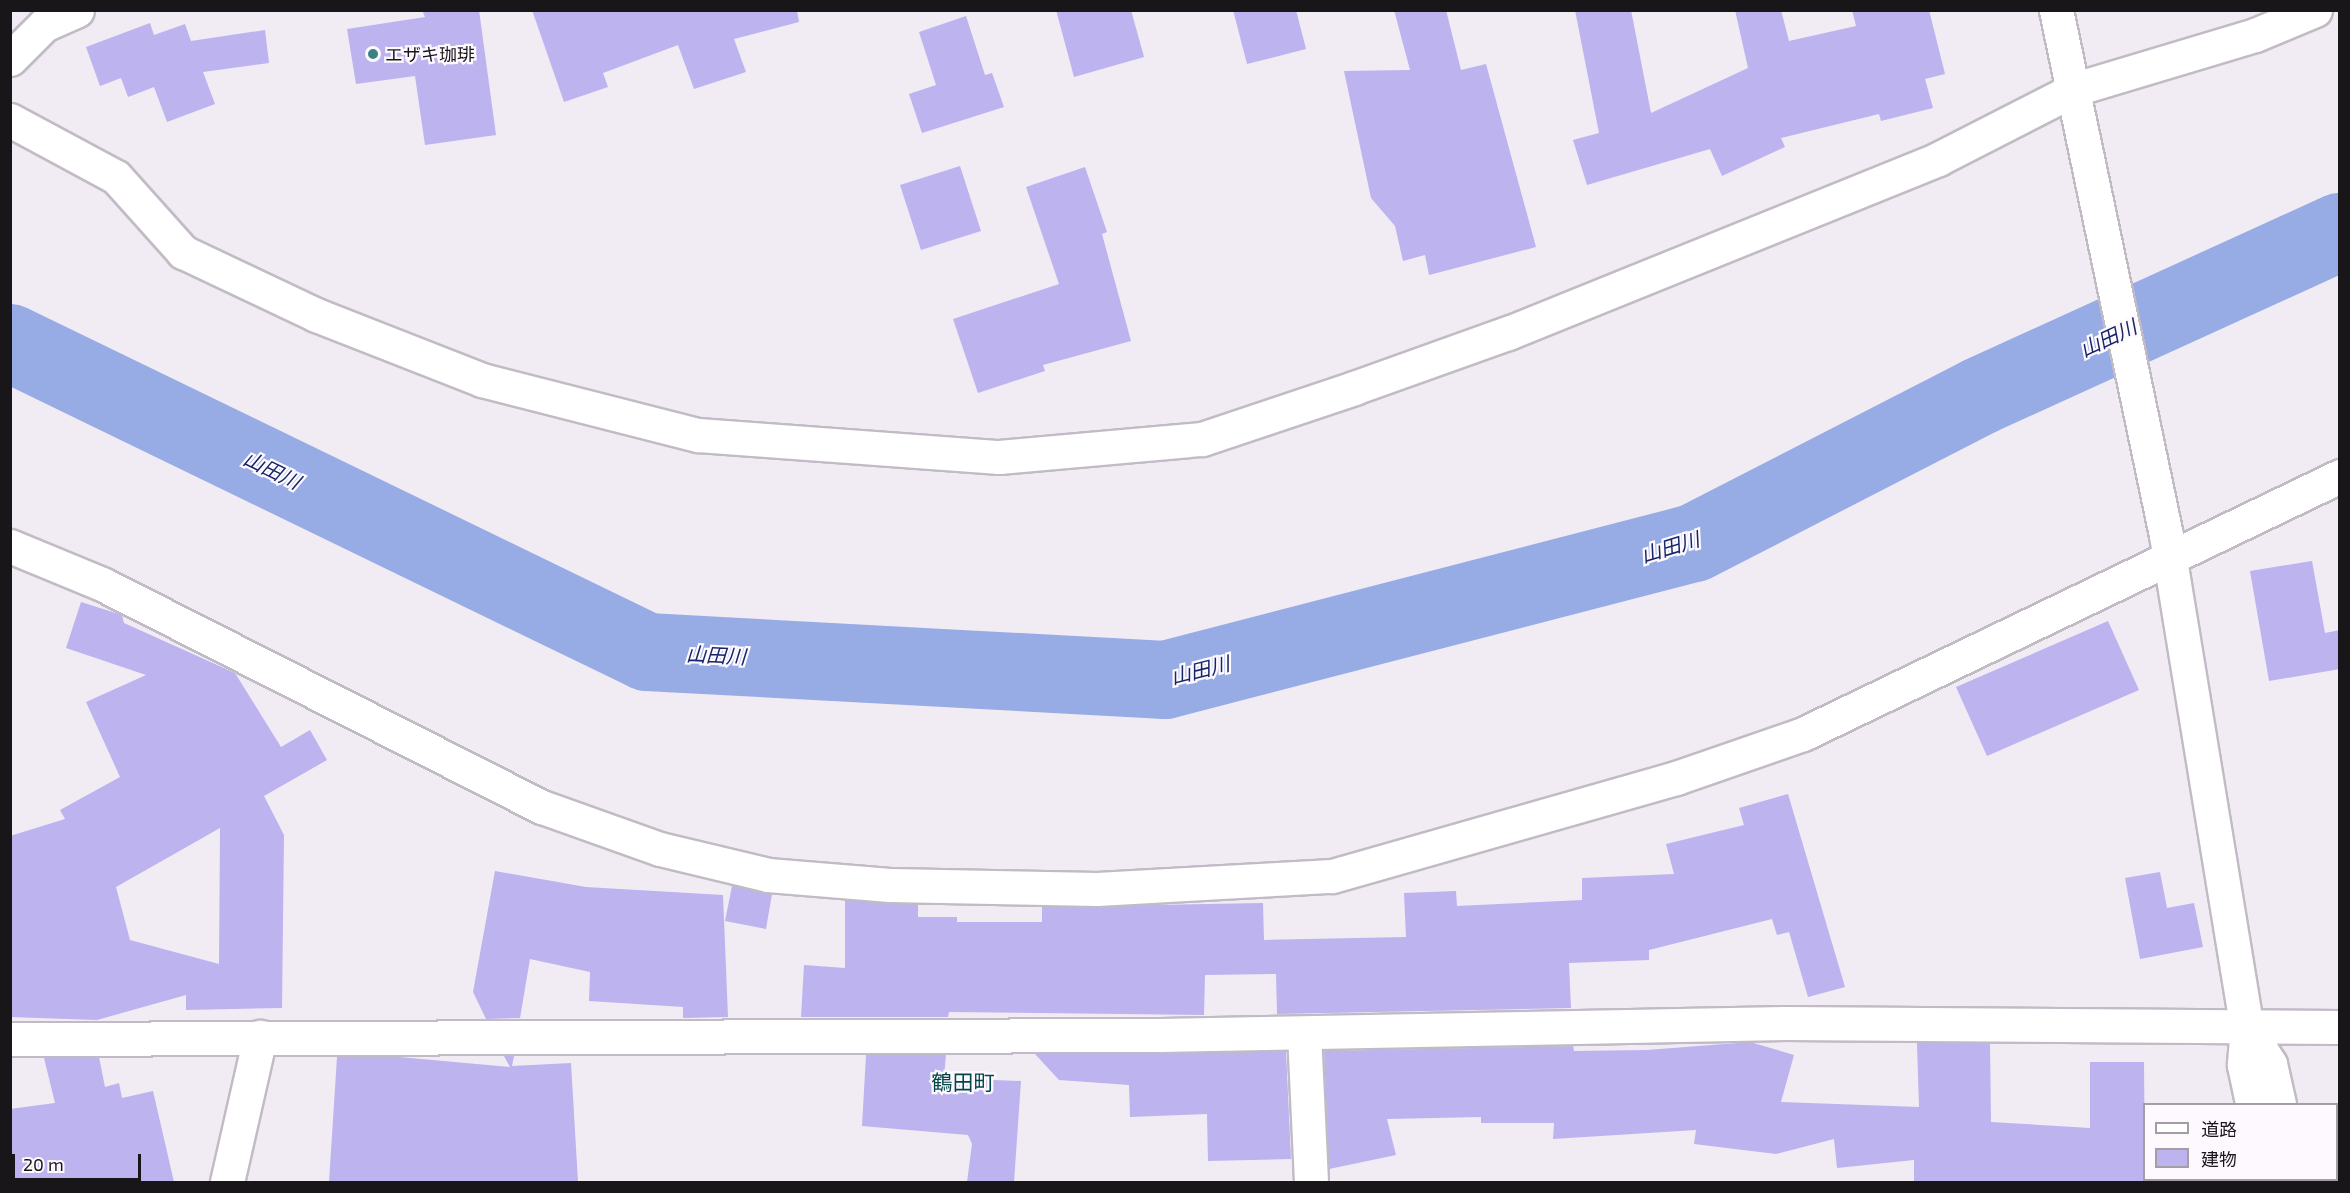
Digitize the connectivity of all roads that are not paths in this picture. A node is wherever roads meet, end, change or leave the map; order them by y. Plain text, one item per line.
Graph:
1 (77, 10) edge
2 (2056, 10) edge
3 (2315, 10) edge
4 (10, 60) edge
5 (2076, 89) junction
6 (10, 120) edge
7 (2340, 476) edge
8 (10, 546) edge
9 (2168, 548) junction
10 (2340, 1027) edge
11 (2247, 1028) junction
12 (1304, 1033) junction
13 (260, 1037) junction
14 (10, 1039) edge
15 (2252, 1103) edge
16 (2278, 1103) edge
17 (227, 1182) edge
18 (1311, 1182) edge

1 - 4 street
2 - 5 street
3 - 5 street
5 - 6 street
5 - 9 street
7 - 9 street
8 - 9 street
9 - 11 street
10 - 11 street
11 - 12 street
11 - 15 street
11 - 16 street
12 - 13 street
12 - 18 street
13 - 14 street
13 - 17 street

